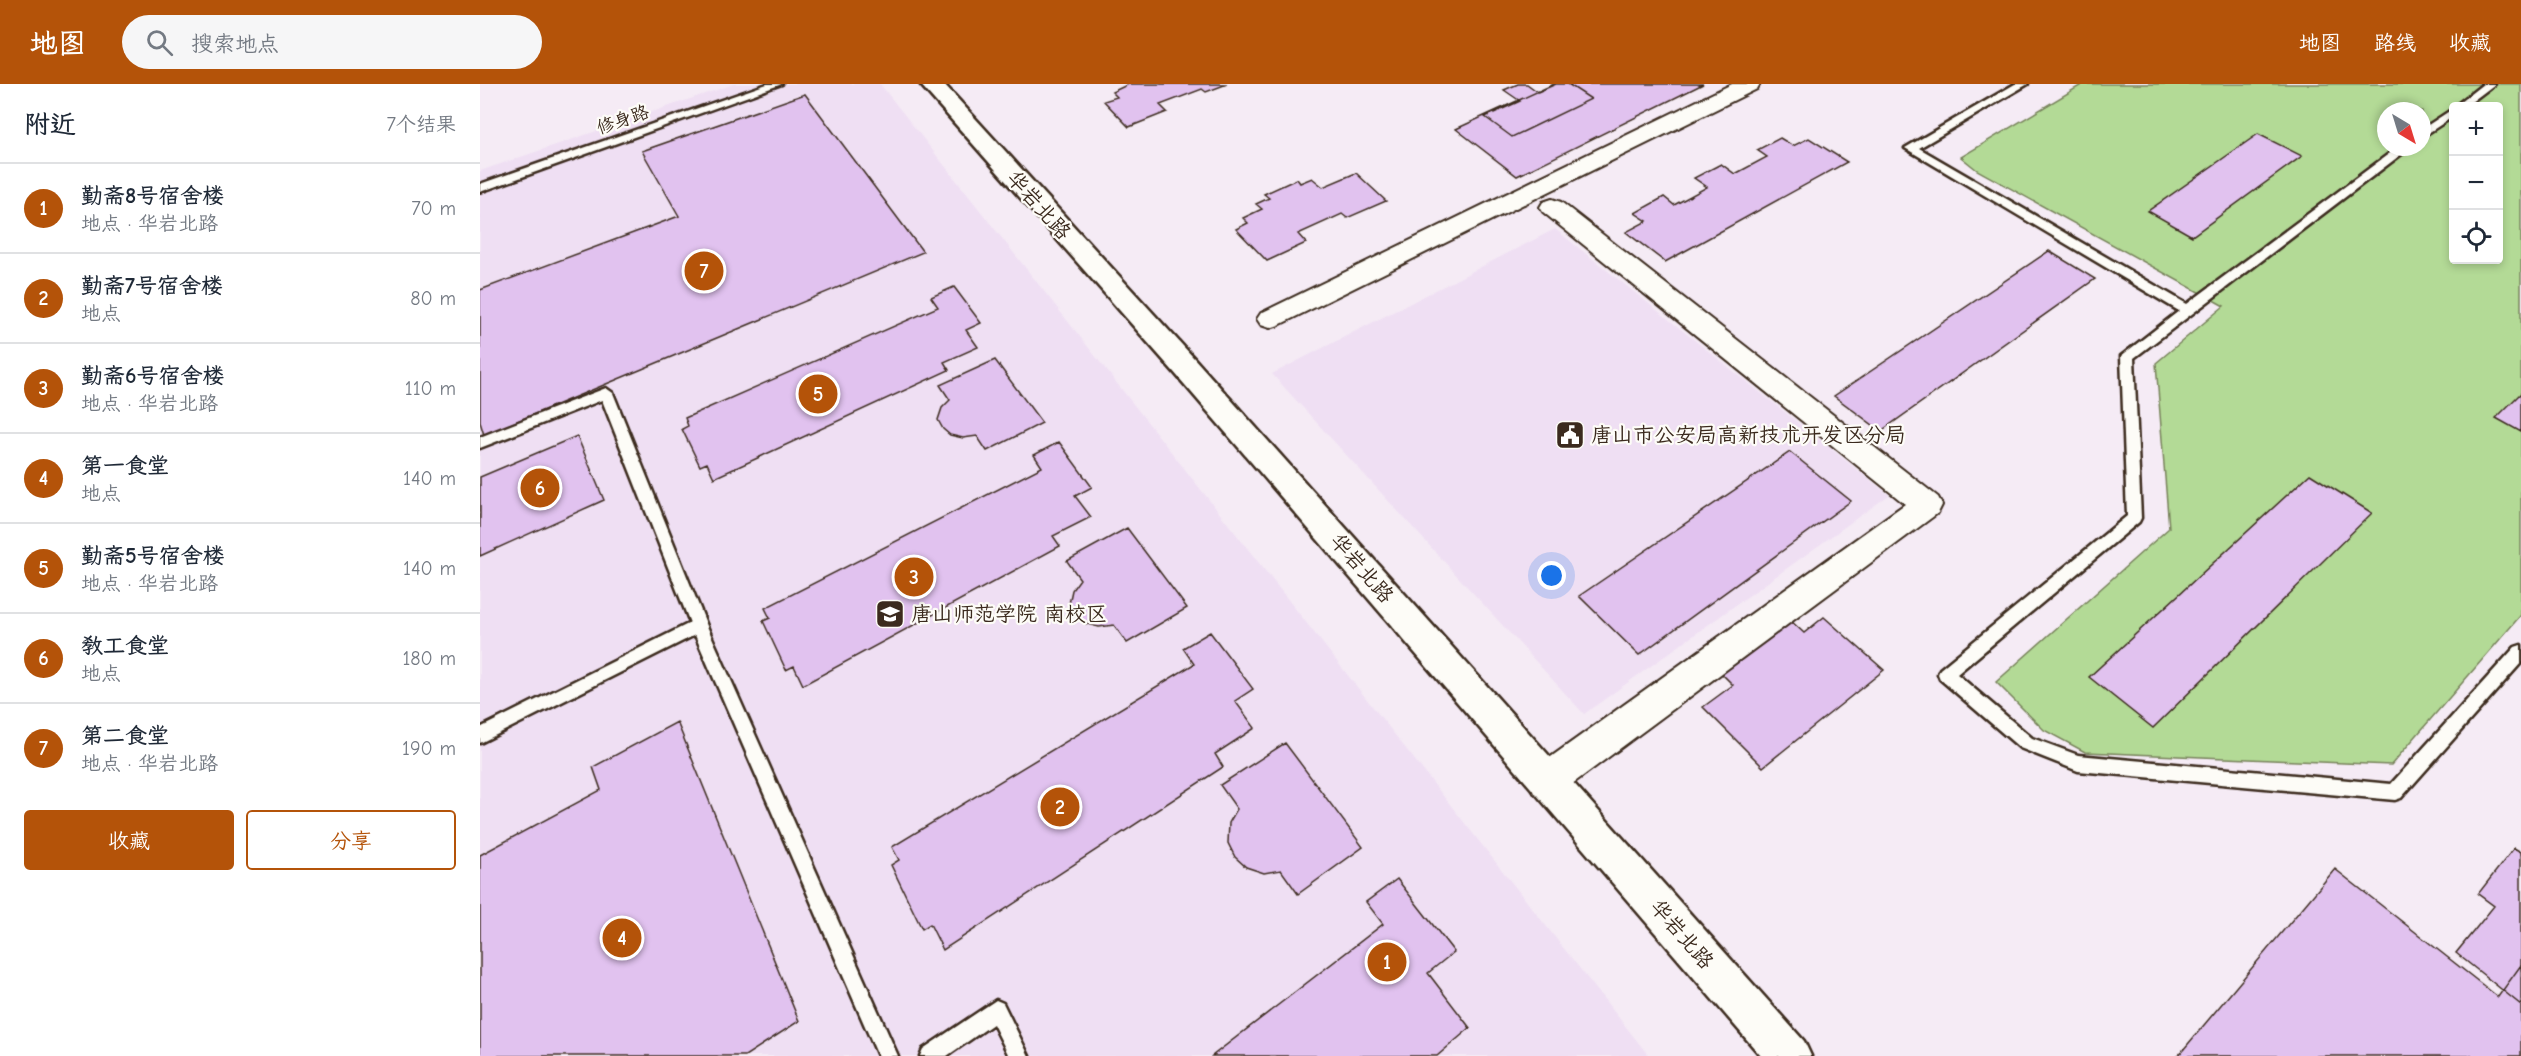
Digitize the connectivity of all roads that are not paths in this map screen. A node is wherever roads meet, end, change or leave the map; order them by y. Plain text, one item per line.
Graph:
1 (777, 84) edge
2 (930, 84) edge
3 (1749, 84) edge
4 (2023, 84) edge
5 (2490, 84) edge
6 (2465, 102) edge
7 (2449, 115) edge
8 (2431, 128) edge
9 (2393, 156) edge
10 (480, 188) edge
11 (1552, 207) dead end
12 (2186, 309) junction
13 (1270, 319) dead end
14 (480, 443) edge
15 (699, 626) junction
16 (2521, 652) edge
17 (480, 736) edge
18 (1547, 781) junction
19 (888, 1056) edge
20 (930, 1056) edge
21 (1019, 1056) edge
22 (1789, 1056) edge

1 - 10 lane, 修身路
2 - 18 street, 华岩北路
3 - 13 street
4 - 12 lane
5 - 6 lane
7 - 8 lane
9 - 12 lane
11 - 18 street
12 - 16 lane
14 - 15 lane
15 - 17 lane
15 - 19 lane
18 - 22 street, 华岩北路
20 - 21 lane

